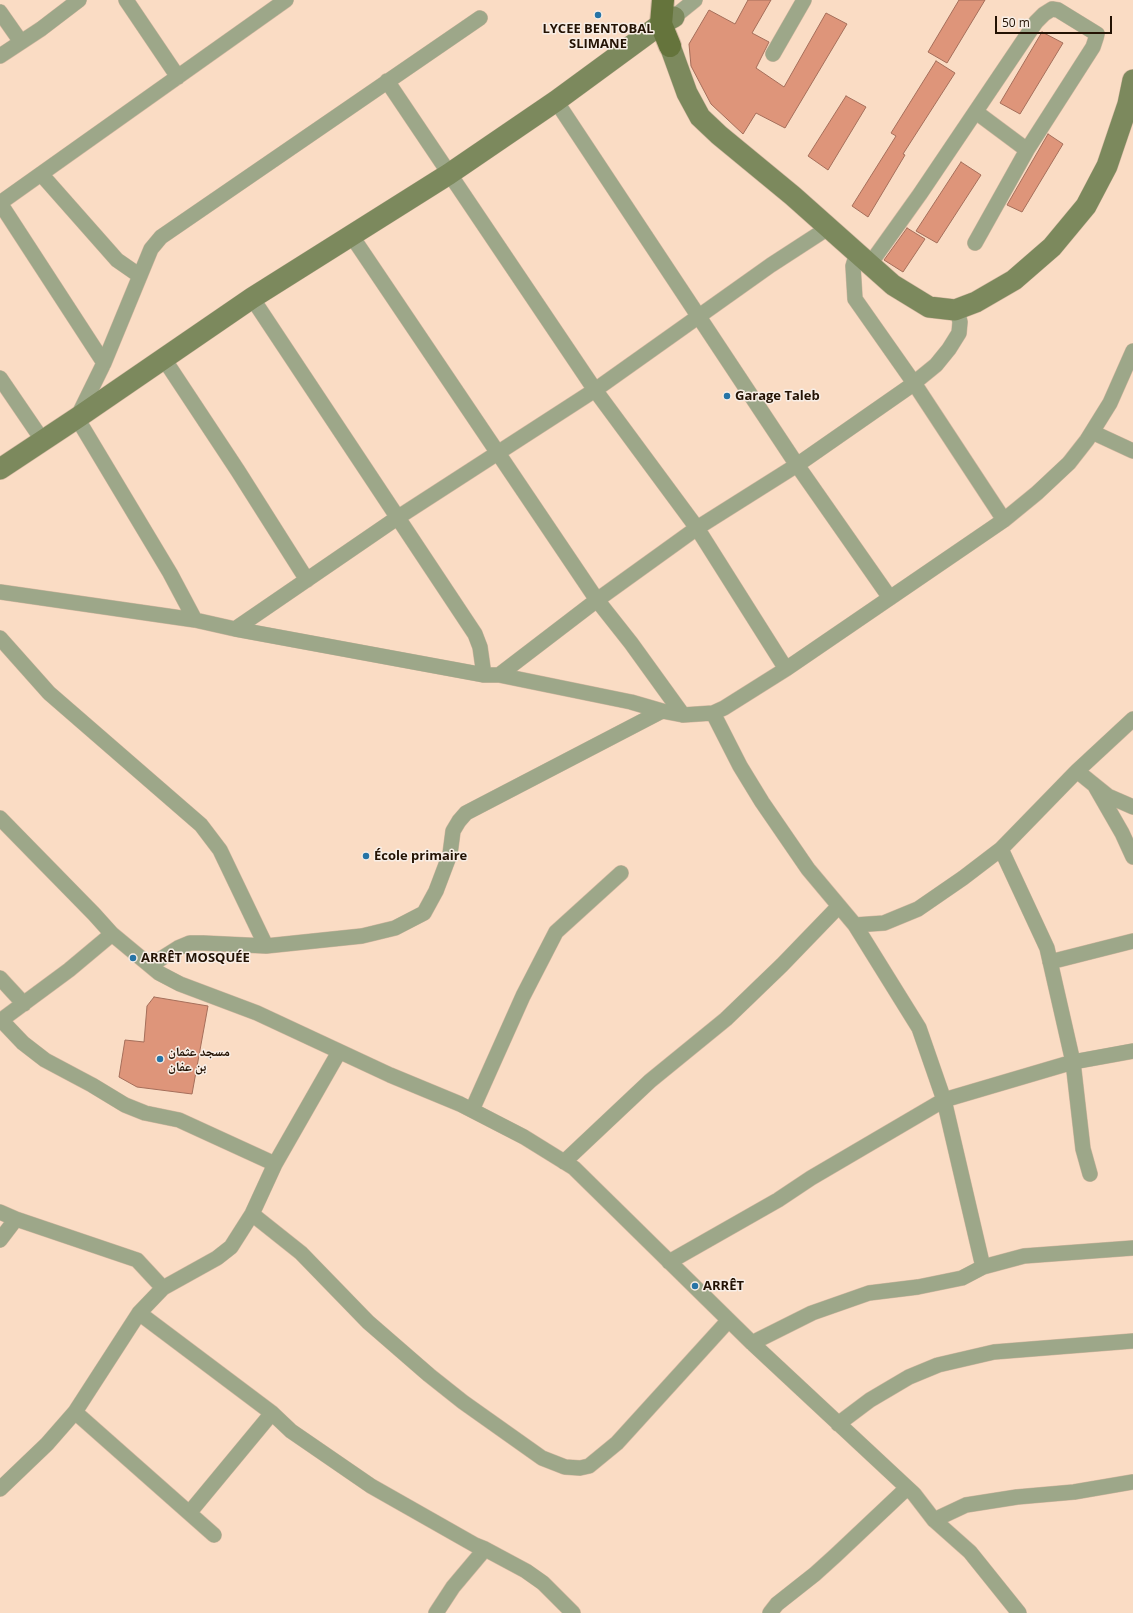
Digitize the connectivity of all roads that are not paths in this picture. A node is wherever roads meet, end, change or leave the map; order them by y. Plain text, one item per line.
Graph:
1 (79, 0) edge
2 (126, 0) edge
3 (286, 0) edge
4 (695, 0) edge
5 (804, 0) edge
6 (669, 10) edge
7 (0, 12) edge
8 (480, 18) dead end
9 (21, 42) junction
10 (670, 46) joint
11 (773, 54) dead end
12 (0, 56) edge
13 (178, 77) junction
14 (1133, 80) edge
15 (387, 81) junction
16 (556, 101) junction
17 (976, 112) junction
18 (1027, 150) junction
19 (41, 174) junction
20 (449, 174) junction
21 (0, 203) edge
22 (828, 228) junction
23 (352, 235) junction
24 (975, 243) dead end
25 (864, 259) junction
26 (140, 276) junction
27 (252, 298) junction
28 (958, 309) junction
29 (699, 316) junction
30 (1133, 351) edge
31 (164, 359) junction
32 (104, 363) junction
33 (0, 378) edge
34 (914, 383) junction
35 (595, 390) junction
36 (77, 418) junction
37 (1092, 432) junction
38 (42, 441) junction
39 (1133, 451) edge
40 (499, 452) junction
41 (798, 465) junction
42 (0, 469) edge
43 (397, 518) junction
44 (1004, 520) junction
45 (697, 528) junction
46 (307, 580) junction
47 (0, 592) edge
48 (890, 598) junction
49 (597, 600) junction
50 (195, 620) junction
51 (235, 629) junction
52 (0, 638) edge
53 (786, 669) junction
54 (492, 675) junction
55 (662, 711) junction
56 (713, 713) junction
57 (683, 715) junction
58 (1133, 719) edge
59 (1077, 771) junction
60 (1094, 786) junction
61 (1133, 807) edge
62 (0, 818) edge
63 (1001, 849) junction
64 (1133, 857) edge
65 (621, 873) dead end
66 (839, 906) junction
67 (855, 925) junction
68 (112, 934) junction
69 (1133, 941) edge
70 (266, 946) junction
71 (1050, 962) junction
72 (150, 966) junction
73 (0, 978) edge
74 (24, 1004) junction
75 (1, 1020) edge
76 (1133, 1051) edge
77 (339, 1052) junction
78 (1074, 1062) junction
79 (944, 1100) junction
80 (472, 1110) junction
81 (564, 1162) junction
82 (276, 1164) junction
83 (1090, 1174) dead end
84 (0, 1212) edge
85 (252, 1214) junction
86 (16, 1219) junction
87 (0, 1240) edge
88 (1133, 1248) edge
89 (669, 1262) junction
90 (983, 1267) junction
91 (163, 1288) junction
92 (139, 1313) junction
93 (728, 1321) junction
94 (1133, 1341) edge
95 (752, 1343) junction
96 (75, 1412) junction
97 (272, 1413) junction
98 (838, 1424) junction
99 (1133, 1482) edge
100 (907, 1488) junction
101 (0, 1489) edge
102 (190, 1512) junction
103 (934, 1520) junction
104 (214, 1534) dead end
105 (485, 1549) junction
106 (436, 1613) edge
107 (573, 1613) edge
108 (770, 1613) edge
109 (1019, 1613) edge

1 - 9 street
2 - 13 street
3 - 13 street
4 - 6 street
5 - 11 street
6 - 10 main road
6 - 16 main road
7 - 9 street
8 - 15 street
9 - 12 street
10 - 22 main road
13 - 19 street
14 - 28 main road
15 - 20 street
15 - 26 street
16 - 20 main road
16 - 29 street
17 - 18 street
17 - 18 street
17 - 25 street
18 - 24 street
19 - 21 street
19 - 26 street
20 - 23 main road
20 - 35 street
21 - 32 street
22 - 25 main road
22 - 29 street
23 - 27 main road
23 - 40 street
25 - 28 main road
25 - 34 street
26 - 32 street
27 - 31 main road
27 - 43 street
28 - 34 street
29 - 35 street
29 - 41 street
30 - 37 street
31 - 36 main road
31 - 46 street
32 - 36 street
33 - 38 street
34 - 41 street
34 - 44 street
35 - 40 street
35 - 45 street
36 - 38 main road
36 - 50 street
37 - 39 street
37 - 44 street
38 - 42 main road
40 - 43 street
40 - 49 street
41 - 45 street
41 - 48 street
43 - 46 street
43 - 54 street
44 - 48 street
45 - 49 street
45 - 53 street
46 - 51 street
47 - 50 street
48 - 53 street
49 - 54 street
49 - 57 street
50 - 51 street
51 - 54 street
52 - 70 street
53 - 56 street
54 - 55 street
55 - 57 street
55 - 70 street
56 - 57 street
56 - 66 street
58 - 59 street
59 - 60 street
59 - 63 street
60 - 61 street
60 - 64 street
62 - 68 street
63 - 67 street
63 - 71 street
65 - 80 street
66 - 67 street
66 - 81 street
67 - 79 street
68 - 72 street
68 - 74 street
69 - 71 street
70 - 72 street
71 - 78 street
72 - 77 street
73 - 74 street
74 - 75 street
75 - 82 street
76 - 78 street
77 - 80 street
77 - 82 street
78 - 79 street
78 - 83 street
79 - 89 street
79 - 90 street
80 - 81 street
81 - 89 street
82 - 85 street
84 - 86 street
85 - 91 street
85 - 93 street
86 - 87 street
86 - 91 street
88 - 90 street
89 - 93 street
90 - 95 street
91 - 92 street
92 - 96 street
92 - 97 street
93 - 95 street
94 - 98 street
95 - 98 street
96 - 101 street
96 - 102 street
97 - 102 street
97 - 105 street
98 - 100 street
99 - 103 street
100 - 103 street
100 - 108 street
102 - 104 street
103 - 109 street
105 - 106 street
105 - 107 street

